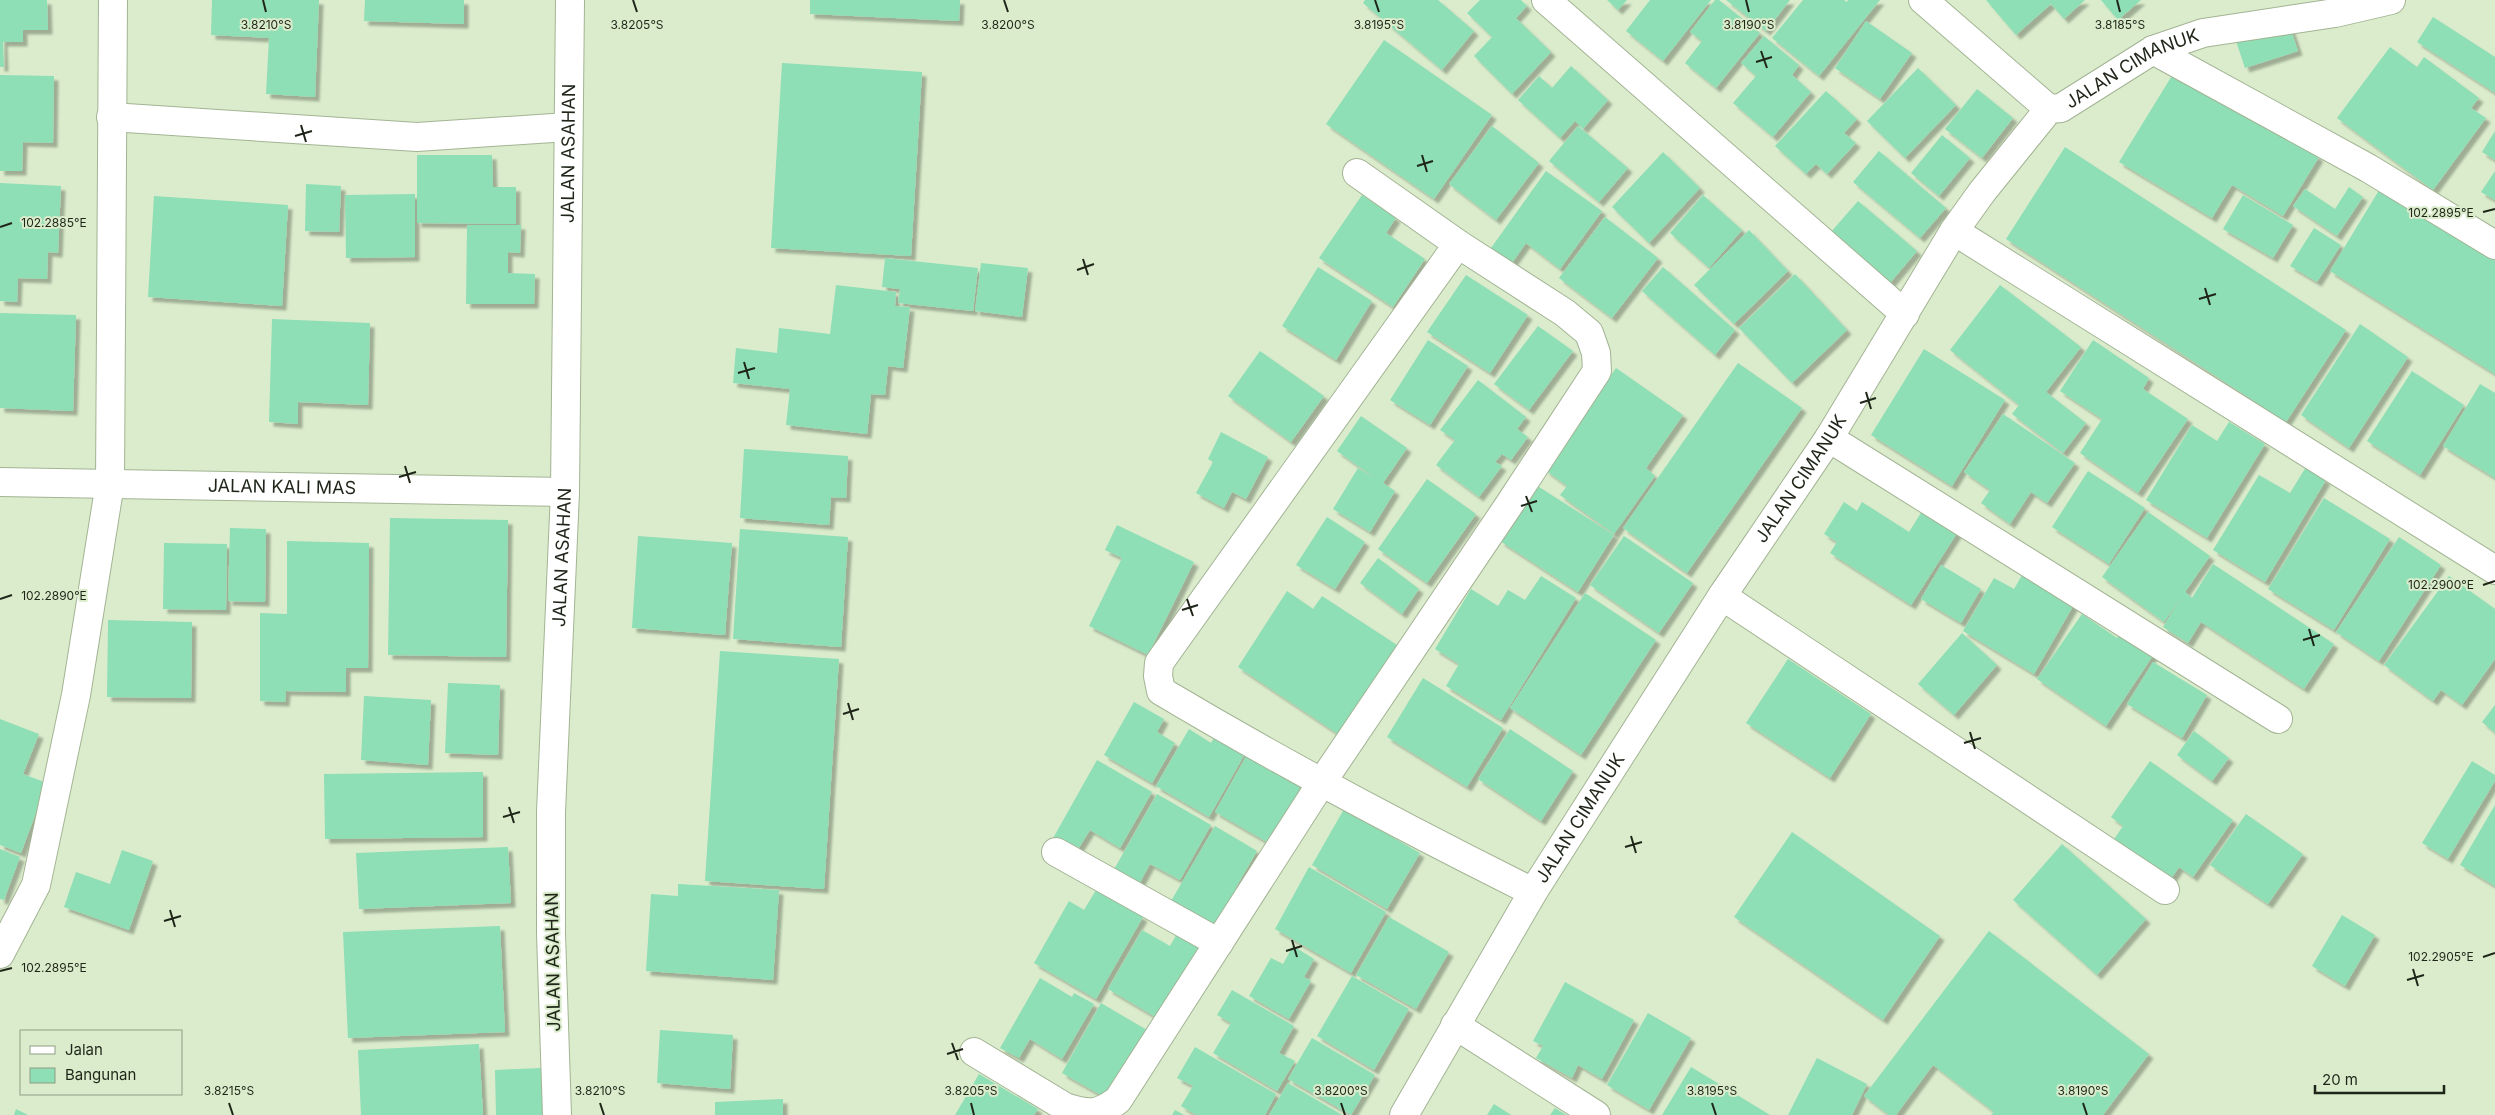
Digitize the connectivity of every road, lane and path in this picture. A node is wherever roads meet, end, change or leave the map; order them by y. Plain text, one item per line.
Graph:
1 (113, 0) edge
2 (570, 0) edge
3 (1546, 0) edge
4 (1923, 0) edge
5 (2391, 0) edge
6 (2153, 50) junction
7 (2049, 109) junction
8 (111, 117) junction
9 (568, 127) junction
10 (1357, 173) dead end
11 (1954, 231) junction
12 (1458, 244) junction
13 (2495, 245) edge
14 (1905, 314) junction
15 (1829, 438) junction
16 (0, 482) edge
17 (110, 483) junction
18 (565, 492) junction
19 (2495, 570) edge
20 (1722, 596) junction
21 (2278, 719) dead end
22 (1322, 782) junction
23 (1056, 852) dead end
24 (2165, 890) dead end
25 (1533, 892) junction
26 (1219, 943) junction
27 (0, 954) edge
28 (1455, 1025) junction
29 (974, 1052) dead end
30 (557, 1115) edge
31 (1404, 1115) edge
32 (1596, 1115) edge

1 - 8 street
2 - 9 street, JALAN ASAHAN
3 - 14 street
4 - 7 street
5 - 6 street, JALAN CIMANUK
6 - 7 street, JALAN CIMANUK
6 - 13 street
7 - 11 street, JALAN CIMANUK
8 - 9 street
8 - 17 street
9 - 18 street, JALAN ASAHAN
10 - 12 street
11 - 14 street, JALAN CIMANUK
11 - 19 street
12 - 22 street
12 - 22 street
14 - 15 street, JALAN CIMANUK
15 - 20 street, JALAN CIMANUK
15 - 21 street
16 - 17 street, JALAN KALI MAS
17 - 18 street, JALAN KALI MAS
17 - 27 street
18 - 30 street, JALAN ASAHAN
20 - 24 street
20 - 25 street, JALAN CIMANUK
22 - 25 street
22 - 26 street
23 - 26 street
25 - 28 street, JALAN CIMANUK
26 - 29 street
28 - 31 street, JALAN CIMANUK
28 - 32 street

